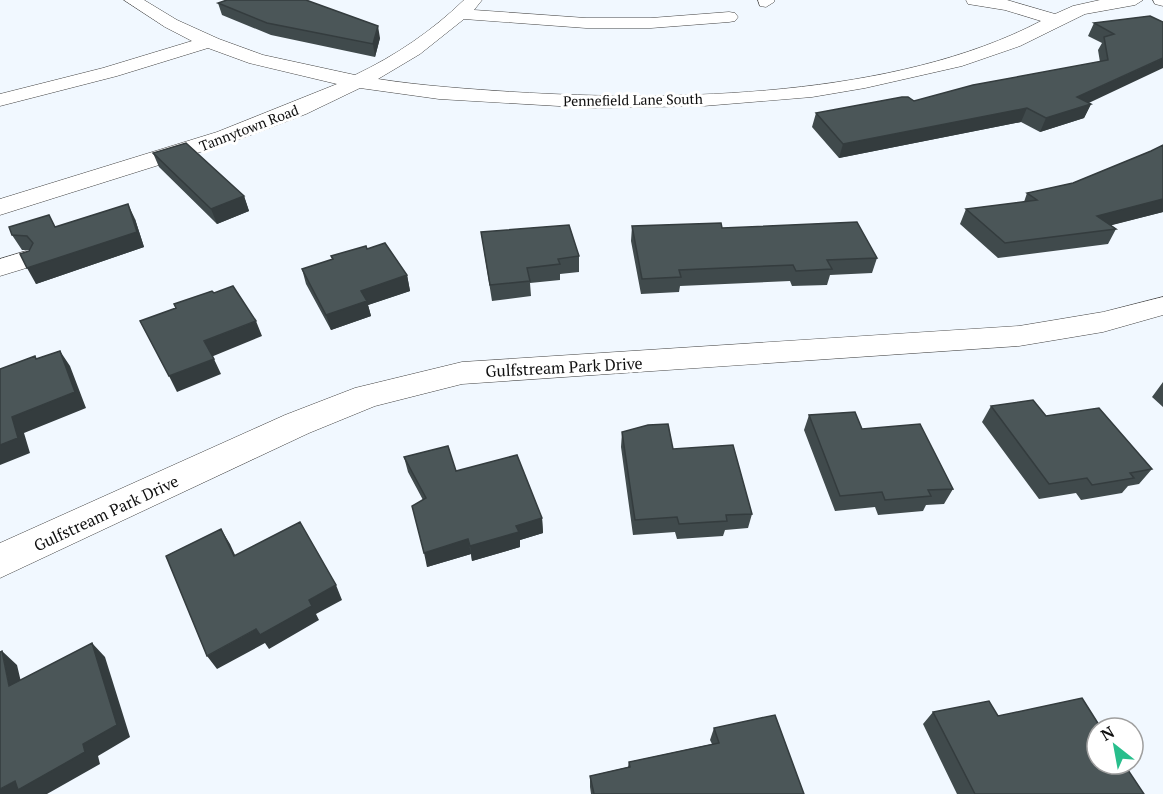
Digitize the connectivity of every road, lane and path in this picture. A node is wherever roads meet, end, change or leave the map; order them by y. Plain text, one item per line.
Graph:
1 (132, 0) edge
2 (974, 0) edge
3 (1136, 0) edge
4 (467, 7) edge
5 (729, 18) dead end
6 (1058, 20) junction
7 (207, 42) junction
8 (359, 81) junction
9 (0, 99) edge
10 (0, 207) edge
11 (26, 260) edge
12 (0, 268) edge
13 (1163, 306) edge
14 (0, 561) edge

1 - 7 street, Pennefield Lane South
2 - 6 street
3 - 6 street, Pennefield Lane South
4 - 5 street
4 - 8 street, Tannytown Road
6 - 8 street, Pennefield Lane South
7 - 8 street, Pennefield Lane South
7 - 9 street
8 - 10 street, Tannytown Road
11 - 12 street
13 - 14 street, Gulfstream Park Drive

